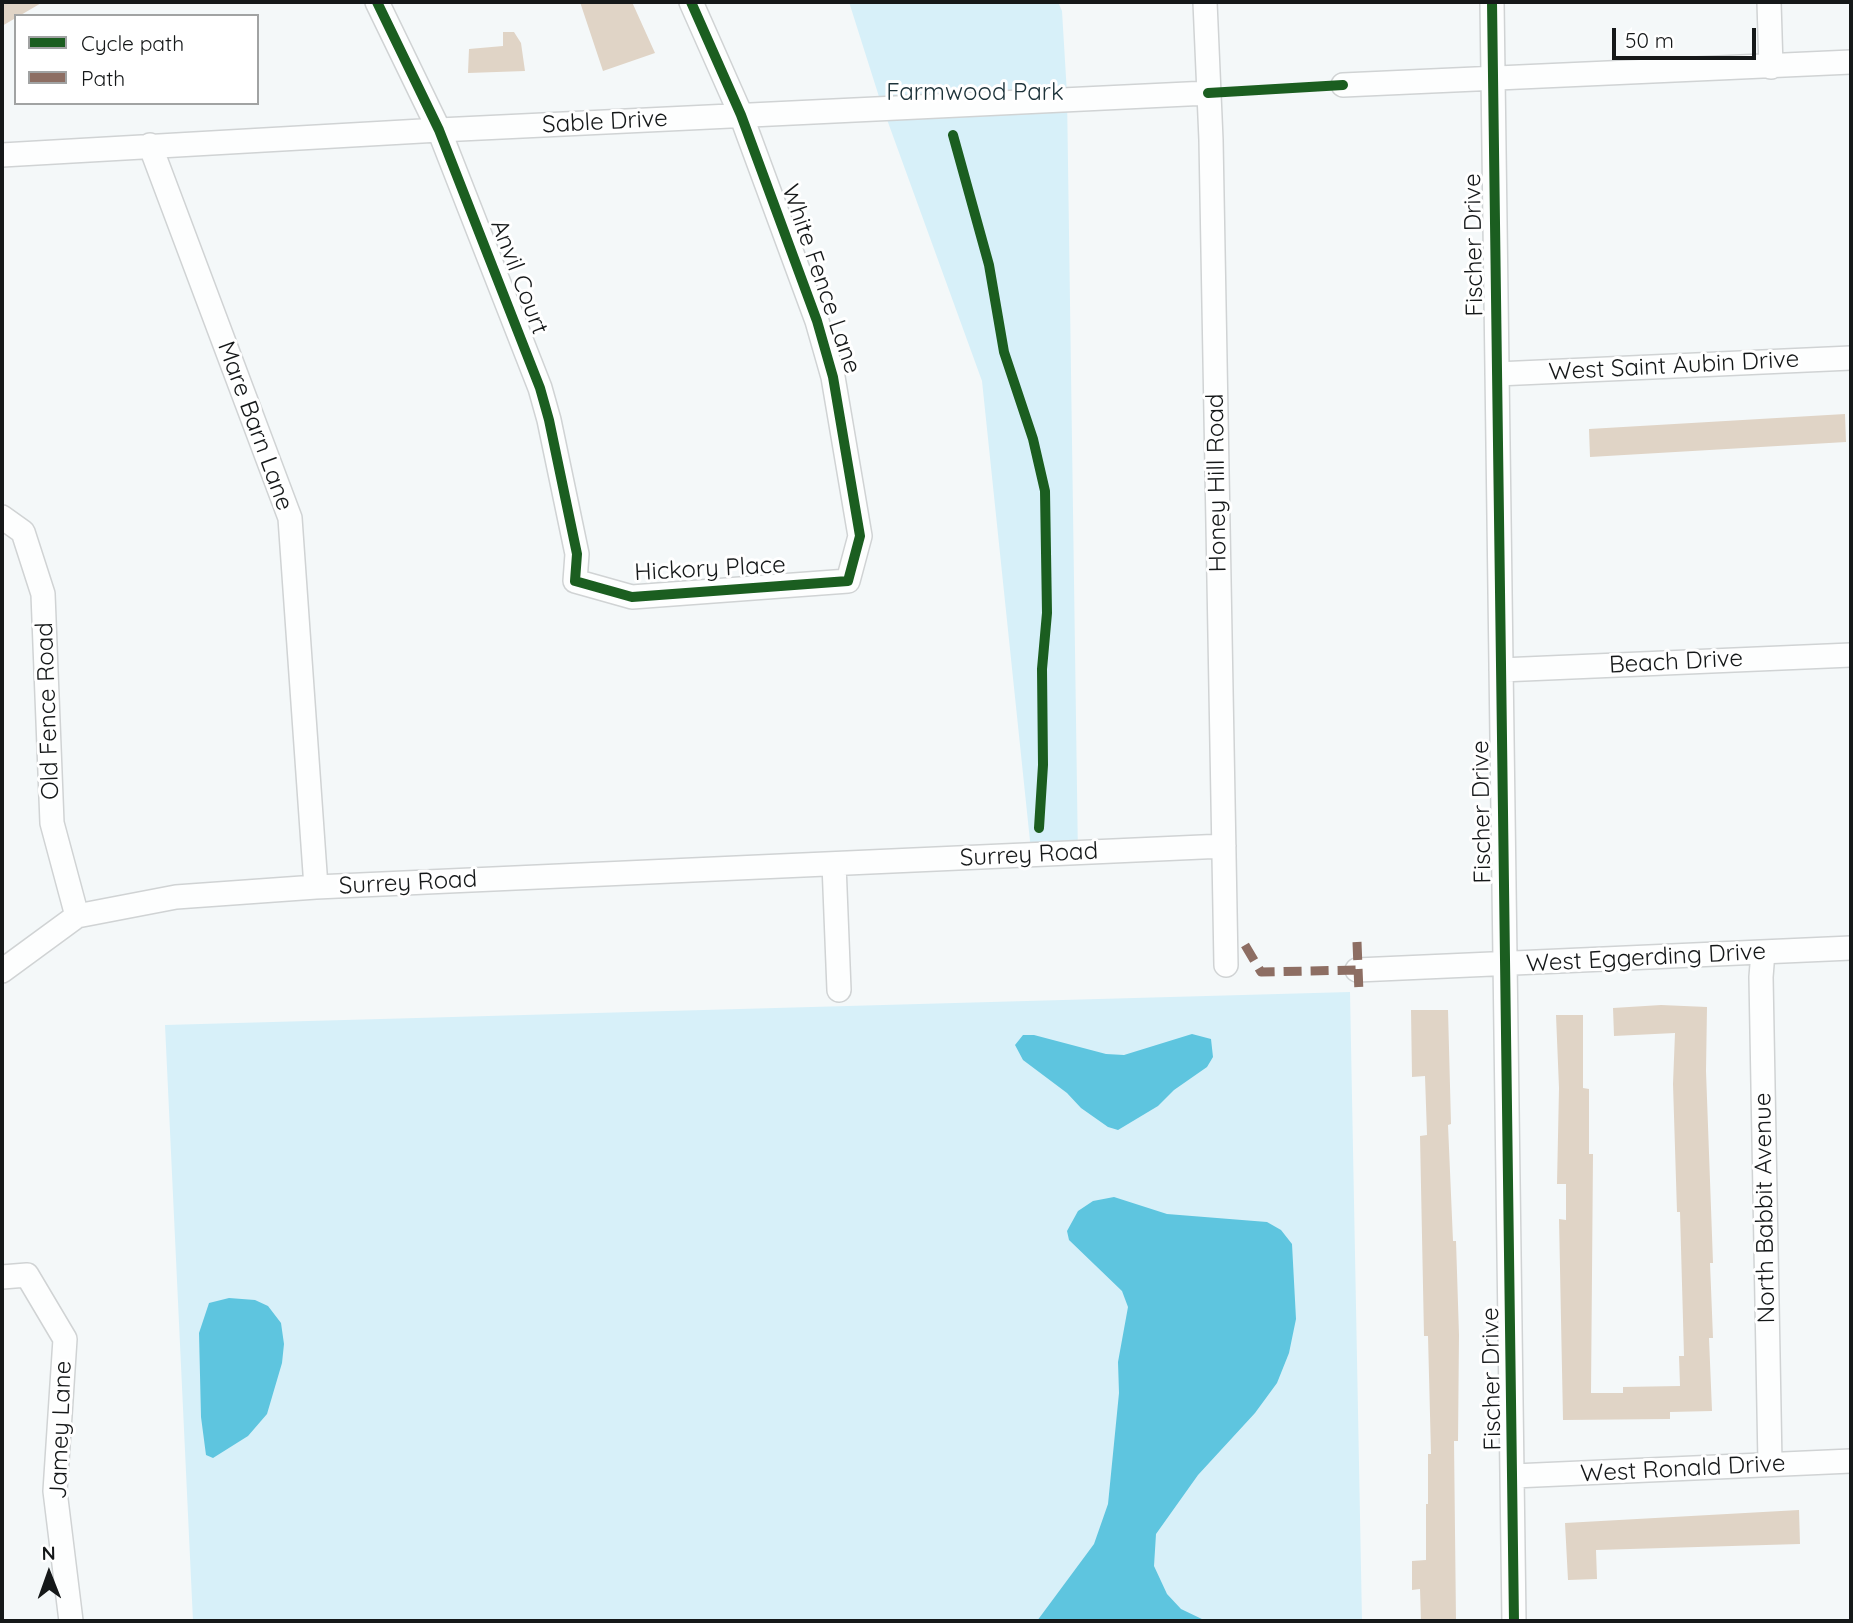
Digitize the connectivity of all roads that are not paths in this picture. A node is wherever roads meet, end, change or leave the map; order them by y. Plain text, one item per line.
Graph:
1 (377, 2) edge
2 (691, 2) edge
3 (1205, 2) edge
4 (1492, 2) edge
5 (1769, 2) edge
6 (1851, 62) edge
7 (1771, 67) junction
8 (1494, 80) junction
9 (1343, 85) dead end
10 (1208, 93) junction
11 (741, 115) junction
12 (439, 130) junction
13 (150, 145) junction
14 (2, 155) edge
15 (1851, 358) edge
16 (1497, 374) junction
17 (2, 517) edge
18 (575, 581) joint
19 (848, 581) joint
20 (1851, 655) edge
21 (1501, 670) junction
22 (1224, 846) junction
23 (834, 864) junction
24 (316, 887) junction
25 (76, 916) junction
26 (1851, 948) edge
27 (1763, 953) junction
28 (1226, 965) dead end
29 (1506, 965) junction
30 (1357, 970) dead end
31 (2, 971) edge
32 (839, 990) dead end
33 (2, 1277) edge
34 (1851, 1461) edge
35 (1770, 1464) junction
36 (1514, 1476) junction
37 (71, 1621) edge
38 (1514, 1621) edge

1 - 12 street, Anvil Court
2 - 11 street, White Fence Lane
3 - 10 street, Honey Hill Road
4 - 8 street, Fischer Drive
5 - 7 street
6 - 7 street
7 - 8 street
8 - 9 street
8 - 16 street, Fischer Drive
10 - 11 street, Sable Drive
10 - 22 street, Honey Hill Road
11 - 12 street, Sable Drive
11 - 19 street, White Fence Lane
12 - 13 street, Sable Drive
12 - 18 street, Anvil Court
13 - 14 street, Sable Drive
13 - 24 street, Mare Barn Lane
15 - 16 street, West Saint Aubin Drive
16 - 21 street, Fischer Drive
17 - 25 street, Old Fence Road
18 - 19 street, Hickory Place
20 - 21 street, Beach Drive
21 - 29 street, Fischer Drive
22 - 23 street, Surrey Road
22 - 28 street, Honey Hill Road
23 - 24 street, Surrey Road
23 - 32 street
24 - 25 street, Surrey Road
25 - 31 street, Surrey Road
26 - 27 street, West Eggerding Drive
27 - 29 street, West Eggerding Drive
27 - 35 street, North Babbit Avenue
29 - 30 street, West Eggerding Drive
29 - 36 street, Fischer Drive
33 - 37 street, Jamey Lane
34 - 35 street, West Ronald Drive
35 - 36 street, West Ronald Drive
36 - 38 street, Fischer Drive

